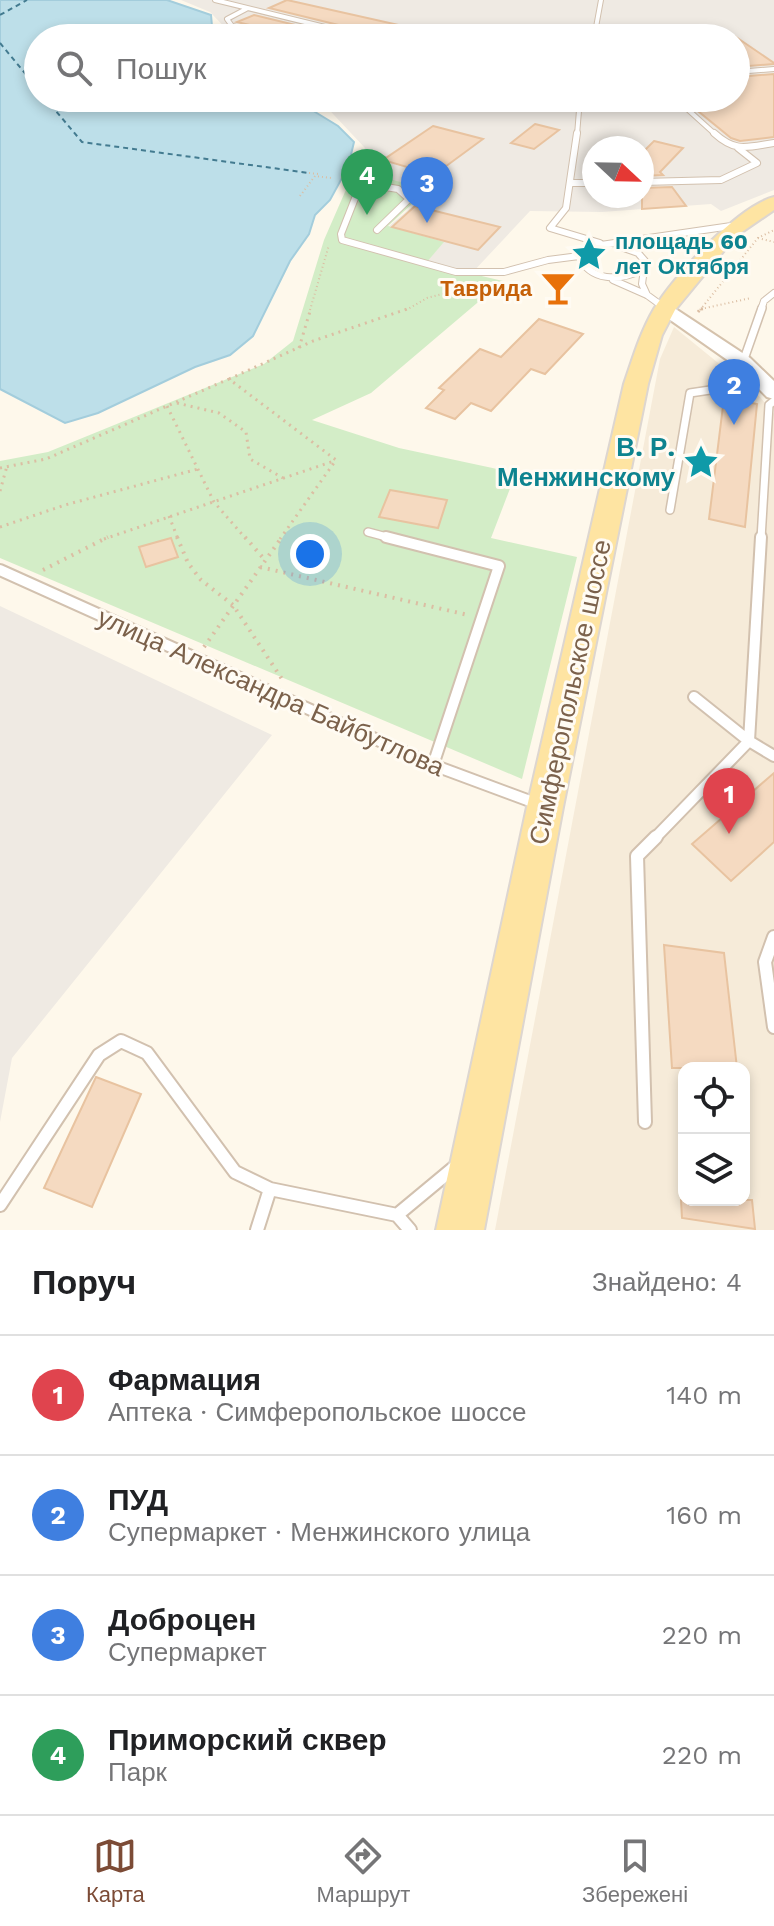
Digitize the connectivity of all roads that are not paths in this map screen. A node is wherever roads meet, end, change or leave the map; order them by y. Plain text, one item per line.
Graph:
1 (215, 0) edge
2 (601, 0) edge
3 (246, 9) junction
4 (231, 24) edge
5 (310, 24) edge
6 (597, 24) edge
7 (774, 69) edge
8 (750, 71) edge
9 (579, 112) edge
10 (691, 112) edge
11 (774, 143) edge
12 (738, 148) junction
13 (343, 178) road end
14 (654, 182) edge
15 (361, 183) junction
16 (571, 183) junction
17 (582, 183) edge
18 (774, 202) edge
19 (739, 225) junction
20 (377, 230) dead end
21 (614, 245) junction
22 (579, 256) junction
23 (642, 270) junction
24 (606, 277) junction
25 (772, 295) edge
26 (675, 309) junction
27 (743, 362) junction
28 (769, 387) edge
29 (774, 401) edge
30 (670, 510) dead end
31 (368, 532) dead end
32 (0, 570) edge
33 (694, 697) dead end
34 (749, 741) junction
35 (774, 756) edge
36 (433, 765) junction
37 (545, 807) junction
38 (774, 937) edge
39 (774, 1027) edge
40 (645, 1122) dead end
41 (477, 1149) junction
42 (270, 1189) junction
43 (0, 1205) edge
44 (397, 1215) junction
45 (257, 1230) edge
46 (410, 1230) edge
47 (460, 1230) edge

1 - 3 lane
2 - 6 lane
3 - 4 lane
3 - 5 lane
7 - 8 lane
9 - 16 lane
10 - 12 lane
11 - 12 lane
12 - 14 lane
13 - 15 lane
15 - 20 lane
15 - 22 lane
16 - 17 lane
16 - 21 lane
18 - 19 main road, Симферопольское шоссе
19 - 21 lane
19 - 26 main road, Симферопольское шоссе
21 - 22 lane
21 - 23 lane
22 - 24 lane
23 - 24 lane
23 - 26 lane
24 - 26 lane
25 - 27 lane
26 - 27 street
26 - 37 main road, Симферопольское шоссе
27 - 28 street
28 - 30 lane
29 - 34 lane
31 - 36 lane
32 - 36 lane, улица Александра Байбутлова
33 - 34 lane
34 - 35 lane
34 - 40 lane
36 - 37 lane, улица Александра Байбутлова
37 - 41 main road, Симферопольское шоссе
38 - 39 lane
41 - 44 lane
41 - 47 main road, Симферопольское шоссе
42 - 43 lane
42 - 44 lane
42 - 45 lane
44 - 46 lane

